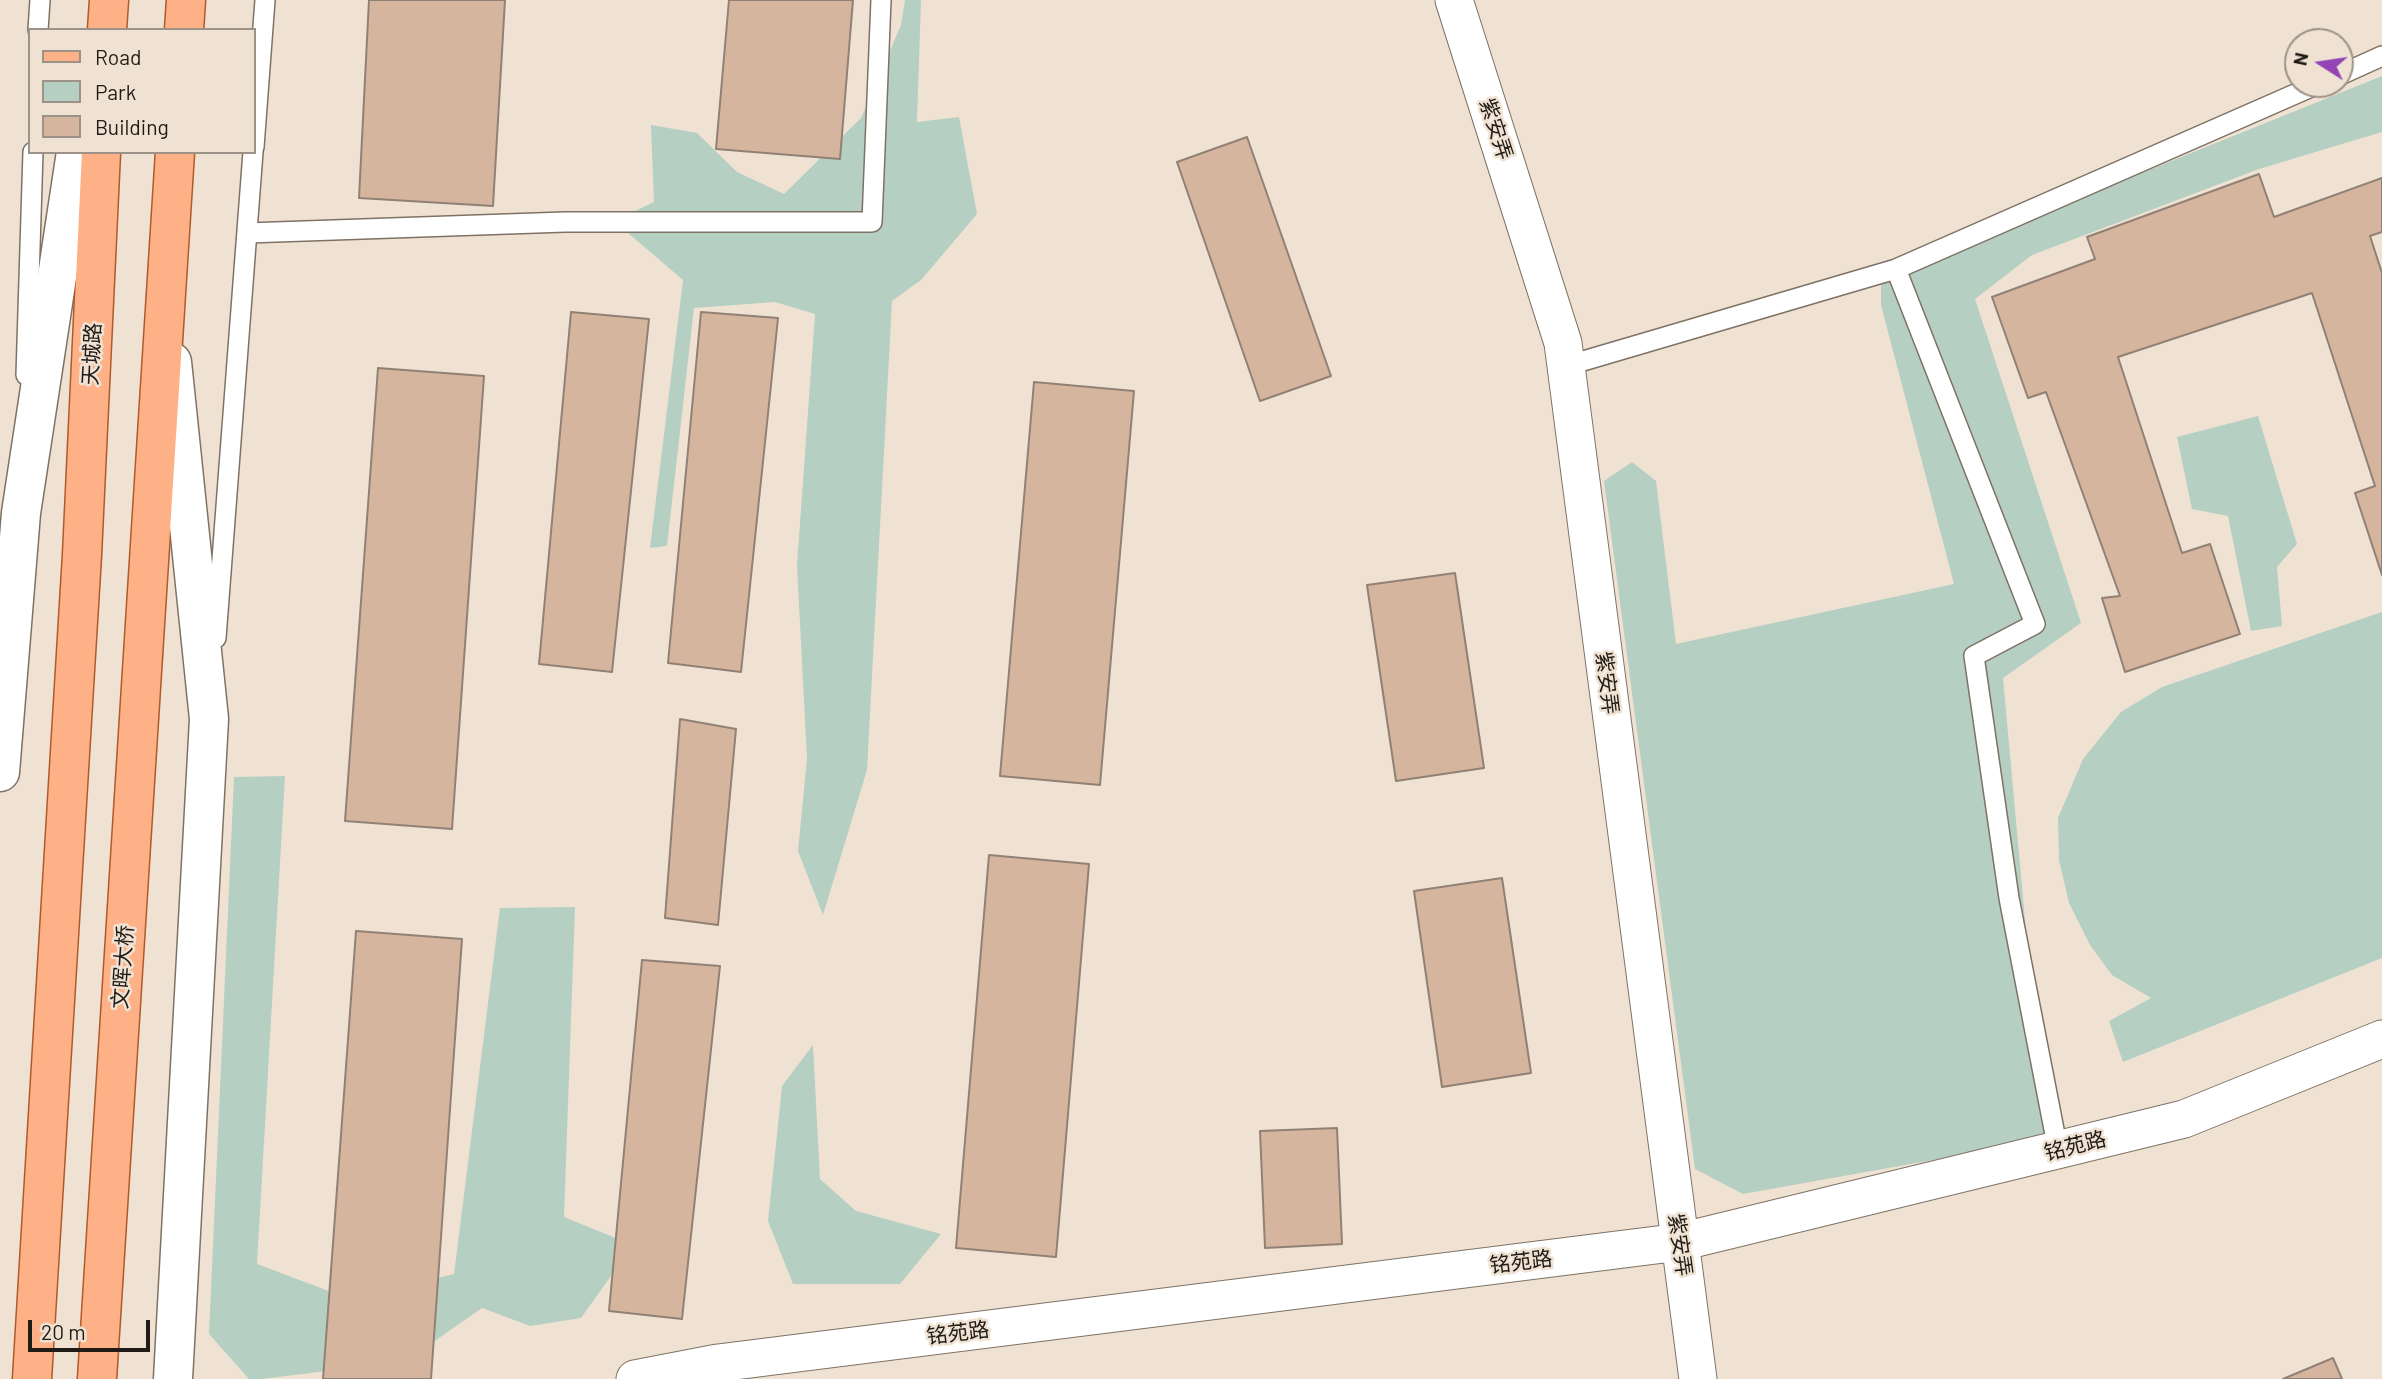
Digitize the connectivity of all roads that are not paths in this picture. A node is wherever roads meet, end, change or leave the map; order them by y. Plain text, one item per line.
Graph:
1 (40, 0) edge
2 (99, 0) edge
3 (109, 0) edge
4 (186, 0) edge
5 (265, 0) edge
6 (881, 0) edge
7 (1454, 0) edge
8 (38, 28) edge
9 (94, 28) edge
10 (107, 28) edge
11 (184, 28) edge
12 (2382, 56) edge
13 (2354, 69) edge
14 (2286, 98) edge
15 (256, 120) edge
16 (33, 154) edge
17 (76, 154) edge
18 (101, 154) edge
19 (175, 154) edge
20 (253, 154) edge
21 (247, 233) junction
22 (1896, 269) junction
23 (165, 291) junction
24 (1566, 366) junction
25 (21, 513) junction
26 (209, 719) junction
27 (0, 772) edge
28 (2382, 1038) edge
29 (2058, 1150) junction
30 (1680, 1242) junction
31 (718, 1371) edge
32 (32, 1379) edge
33 (97, 1379) edge
34 (173, 1379) edge
35 (635, 1379) edge
36 (1698, 1379) edge

1 - 8 lane
2 - 9 street
3 - 10 main road
4 - 11 main road
5 - 15 lane
6 - 21 lane
7 - 24 street, 紫安弄
12 - 13 lane
14 - 22 lane
16 - 25 lane
17 - 25 street
18 - 32 main road, 天城路
19 - 23 main road
20 - 21 lane
21 - 26 lane
22 - 24 lane
22 - 29 lane
23 - 26 street
23 - 33 main road, 文晖大桥
24 - 30 street, 紫安弄
25 - 27 street
26 - 34 street
28 - 29 street, 铭苑路
29 - 30 street, 铭苑路
30 - 31 street, 铭苑路
30 - 36 street, 紫安弄
31 - 35 street, 铭苑路

